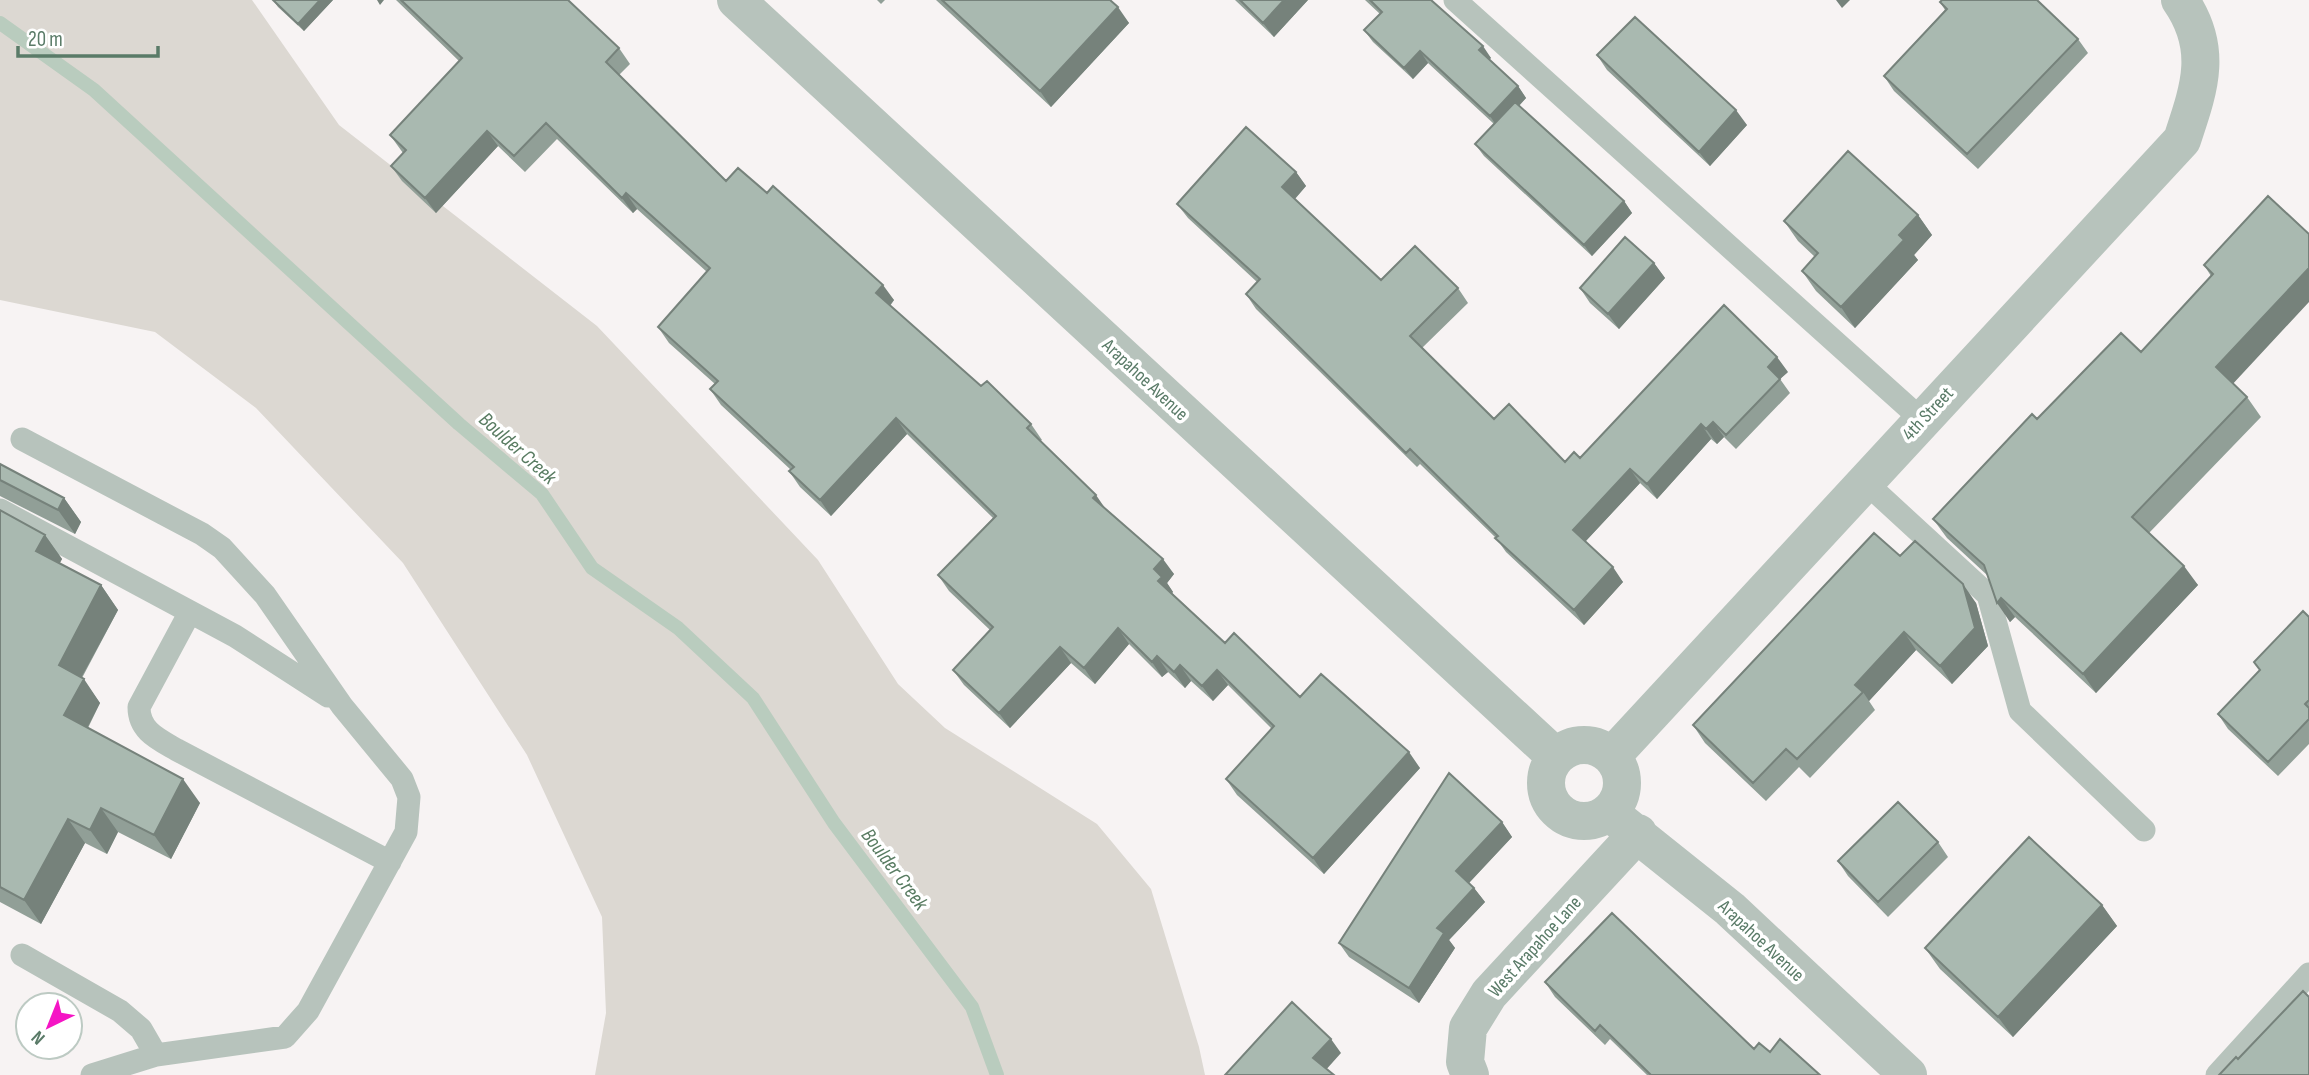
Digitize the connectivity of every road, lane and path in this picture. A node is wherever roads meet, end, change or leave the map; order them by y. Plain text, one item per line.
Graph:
1 (736, 0) edge
2 (1455, 0) edge
3 (2179, 0) edge
4 (1921, 419) junction
5 (22, 439) dead end
6 (1864, 481) junction
7 (0, 510) edge
8 (190, 612) junction
9 (342, 706) junction
10 (1612, 756) junction
11 (1556, 757) junction
12 (1624, 823) junction
13 (2144, 830) dead end
14 (390, 862) junction
15 (22, 955) dead end
16 (2309, 974) edge
17 (156, 1055) junction
18 (92, 1075) edge
19 (1470, 1075) edge
20 (1908, 1075) edge
21 (2217, 1075) edge

1 - 11 street, Arapahoe Avenue
2 - 4 lane
3 - 4 street, 4th Street
4 - 6 street, 4th Street
5 - 9 lane
6 - 10 street, 4th Street
6 - 13 lane
7 - 8 lane
8 - 9 lane
8 - 14 lane
9 - 14 lane
10 - 11 street
10 - 12 street
11 - 12 street
12 - 19 street, West Arapahoe Lane
12 - 20 street, Arapahoe Avenue
14 - 17 lane
15 - 17 lane
16 - 21 lane
17 - 18 lane

